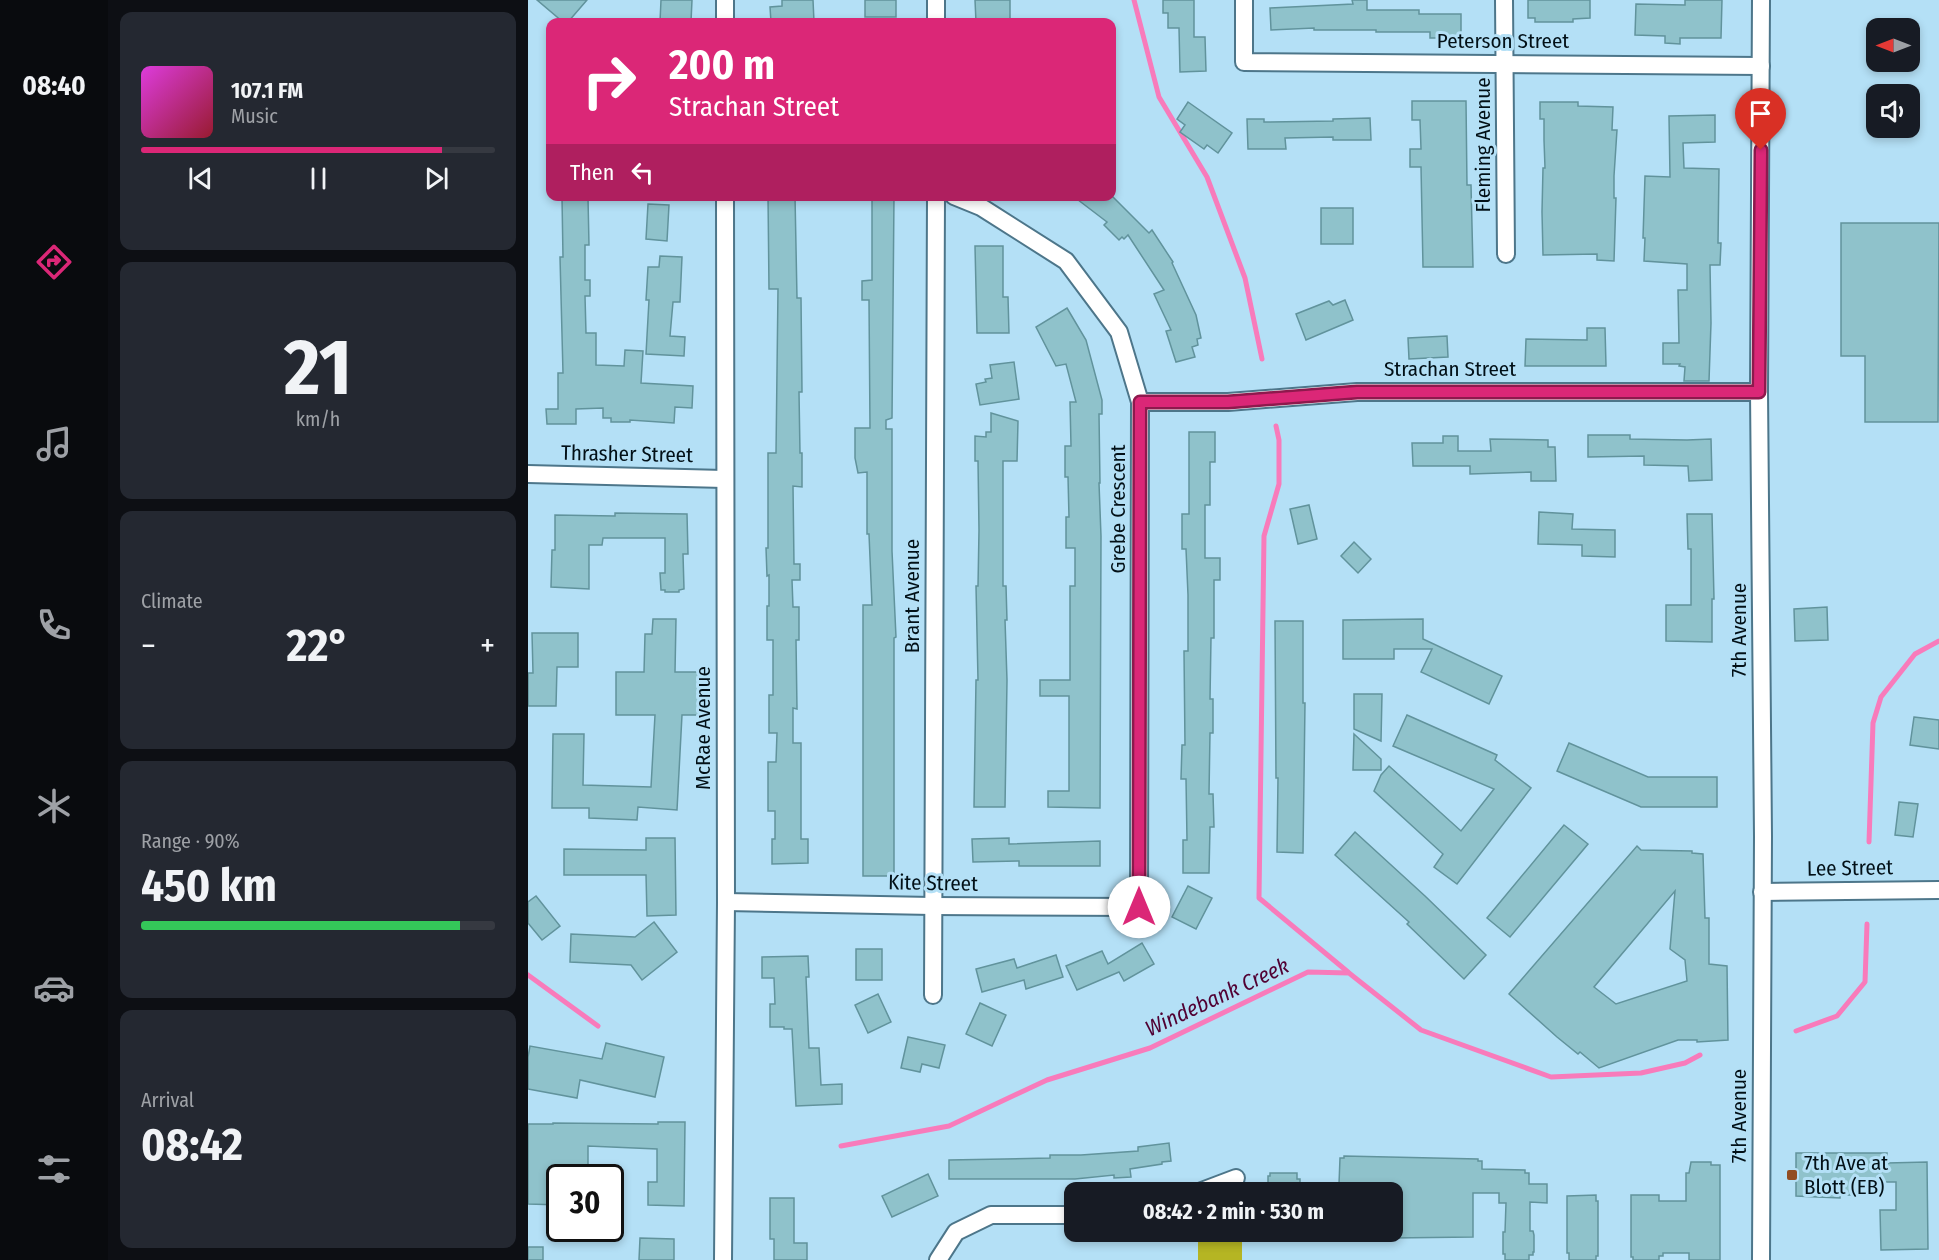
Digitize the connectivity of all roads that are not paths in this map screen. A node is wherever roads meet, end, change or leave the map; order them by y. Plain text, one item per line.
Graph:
1 (725, 0) edge
2 (936, 0) edge
3 (1244, 0) edge
4 (1504, 0) edge
5 (1761, 0) edge
6 (725, 18) edge
7 (936, 18) edge
8 (1504, 63) junction
9 (1761, 66) junction
10 (725, 201) edge
11 (936, 201) edge
12 (966, 201) edge
13 (1506, 254) dead end
14 (1759, 392) junction
15 (1140, 402) junction
16 (528, 474) edge
17 (724, 479) junction
18 (1939, 890) edge
19 (1762, 892) junction
20 (726, 902) junction
21 (932, 906) junction
22 (1139, 907) joint
23 (933, 995) dead end
24 (1236, 1178) dead end
25 (1225, 1182) edge
26 (1064, 1215) edge
27 (723, 1260) edge
28 (939, 1260) edge
29 (1761, 1260) edge

1 - 6 street
2 - 7 street
3 - 8 street, Peterson Street
4 - 8 street, Fleming Avenue
5 - 9 street, 7th Avenue
8 - 9 street, Peterson Street
8 - 13 street, Fleming Avenue
9 - 14 street, 7th Avenue
10 - 17 street, McRae Avenue
11 - 21 street, Brant Avenue
12 - 15 street, Grebe Crescent
14 - 15 street, Strachan Street
14 - 19 street, 7th Avenue
15 - 22 street, Grebe Crescent
16 - 17 street, Thrasher Street
17 - 20 street, McRae Avenue
18 - 19 street, Lee Street
19 - 29 street, 7th Avenue
20 - 21 street, Kite Street
20 - 27 street, McRae Avenue
21 - 22 street, Kite Street
21 - 23 street, Brant Avenue
24 - 25 street
26 - 28 street

